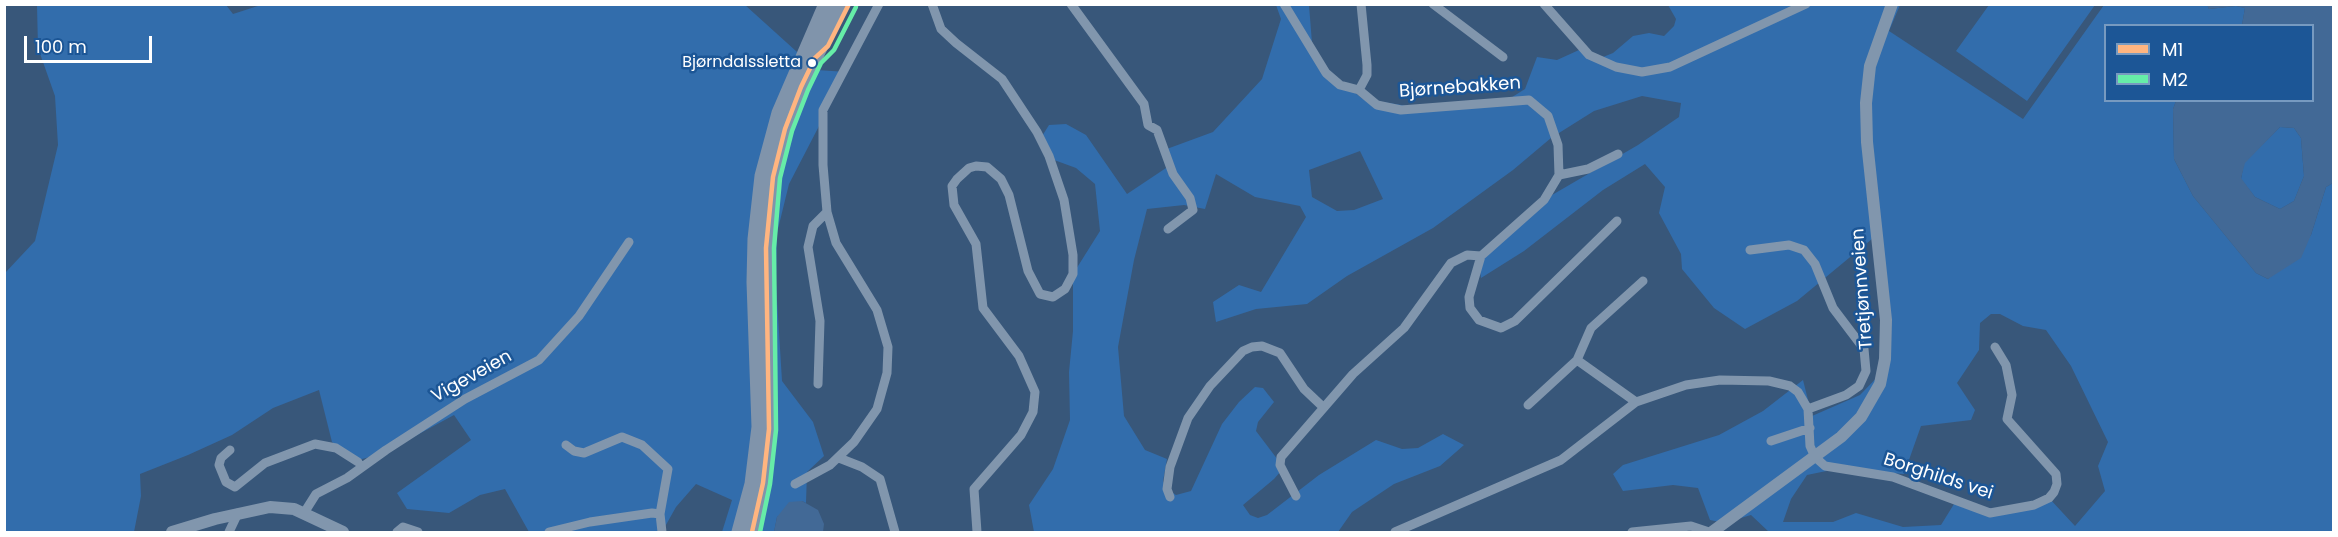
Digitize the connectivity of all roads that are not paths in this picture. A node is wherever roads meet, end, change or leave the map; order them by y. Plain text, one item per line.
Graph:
1 (826, 4) edge
2 (841, 4) edge
3 (879, 4) edge
4 (932, 4) edge
5 (1071, 4) edge
6 (1284, 4) edge
7 (1361, 4) edge
8 (1433, 4) edge
9 (1806, 4) edge
10 (1892, 4) edge
11 (1549, 6) edge
12 (1503, 57) dead end
13 (1359, 90) junction
14 (1618, 154) dead end
15 (1559, 175) junction
16 (827, 212) junction
17 (1617, 221) dead end
18 (1168, 229) dead end
19 (629, 242) dead end
20 (1750, 250) dead end
21 (1481, 256) junction
22 (1643, 280) dead end
23 (1995, 347) dead end
24 (1577, 360) junction
25 (818, 384) dead end
26 (1636, 402) junction
27 (1528, 405) dead end
28 (1323, 407) junction
29 (1808, 409) junction
30 (1810, 428) junction
31 (1771, 441) dead end
32 (566, 445) dead end
33 (230, 450) dead end
34 (1815, 457) junction
35 (839, 458) junction
36 (358, 462) dead end
37 (795, 484) dead end
38 (1296, 496) dead end
39 (1170, 497) dead end
40 (238, 513) junction
41 (304, 513) junction
42 (660, 514) junction
43 (172, 532) edge
44 (229, 532) edge
45 (344, 532) edge
46 (397, 532) edge
47 (418, 532) edge
48 (549, 532) edge
49 (662, 532) edge
50 (739, 532) edge
51 (752, 532) edge
52 (895, 532) edge
53 (977, 532) edge
54 (1395, 532) edge
55 (1632, 532) edge
56 (1710, 532) edge

1 - 50 highway
2 - 51 highway
3 - 16 street
4 - 53 street
5 - 18 street
6 - 13 street, Bjørnebakken
7 - 13 street
8 - 12 street
9 - 11 street
10 - 34 street, Tretjønnveien
13 - 15 street, Bjørnebakken
14 - 15 street
15 - 21 street
16 - 25 street
16 - 35 street
17 - 21 street
19 - 41 street, Vigeveien
20 - 29 street
21 - 28 street
22 - 24 street
23 - 34 street, Borghilds vei
24 - 26 street
24 - 27 street
26 - 29 street
26 - 54 street
28 - 38 street
28 - 39 street
29 - 30 street
30 - 31 street
30 - 34 street
32 - 42 street
33 - 36 street
34 - 56 street, Tretjønnveien
35 - 37 street
35 - 52 street
40 - 41 street
40 - 43 street
40 - 44 street
41 - 45 street
42 - 48 street
42 - 49 street
46 - 47 street
55 - 56 street

